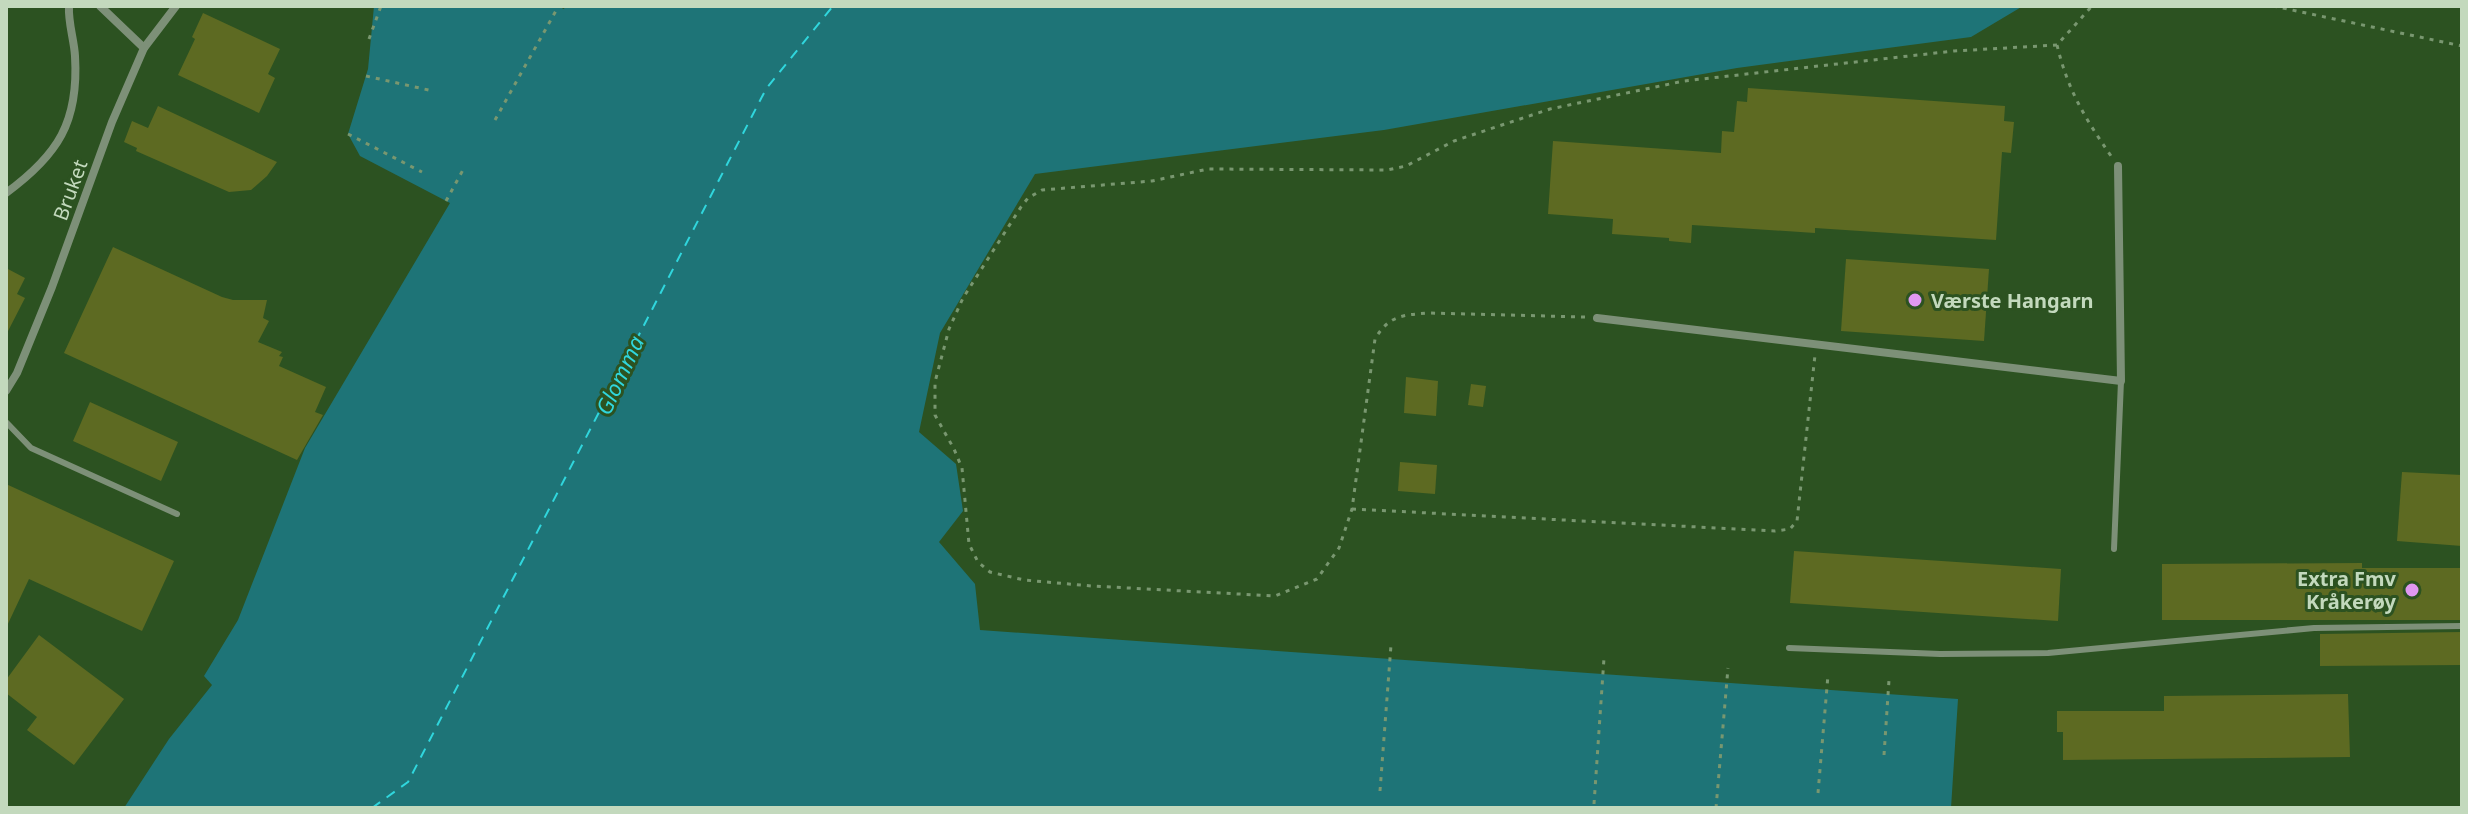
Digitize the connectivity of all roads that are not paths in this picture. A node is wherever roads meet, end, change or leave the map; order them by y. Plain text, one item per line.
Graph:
1 (69, 6) edge
2 (100, 6) edge
3 (176, 6) edge
4 (144, 48) junction
5 (2118, 166) road end
6 (6, 193) edge
7 (1597, 318) road end
8 (2121, 381) junction
9 (6, 391) edge
10 (6, 422) edge
11 (177, 514) dead end
12 (2114, 549) dead end
13 (2462, 626) edge
14 (1789, 648) dead end

1 - 6 street
2 - 4 street
3 - 4 street, Bruket
4 - 9 street, Bruket
5 - 8 street
7 - 8 street
8 - 12 lane
10 - 11 lane
13 - 14 lane

